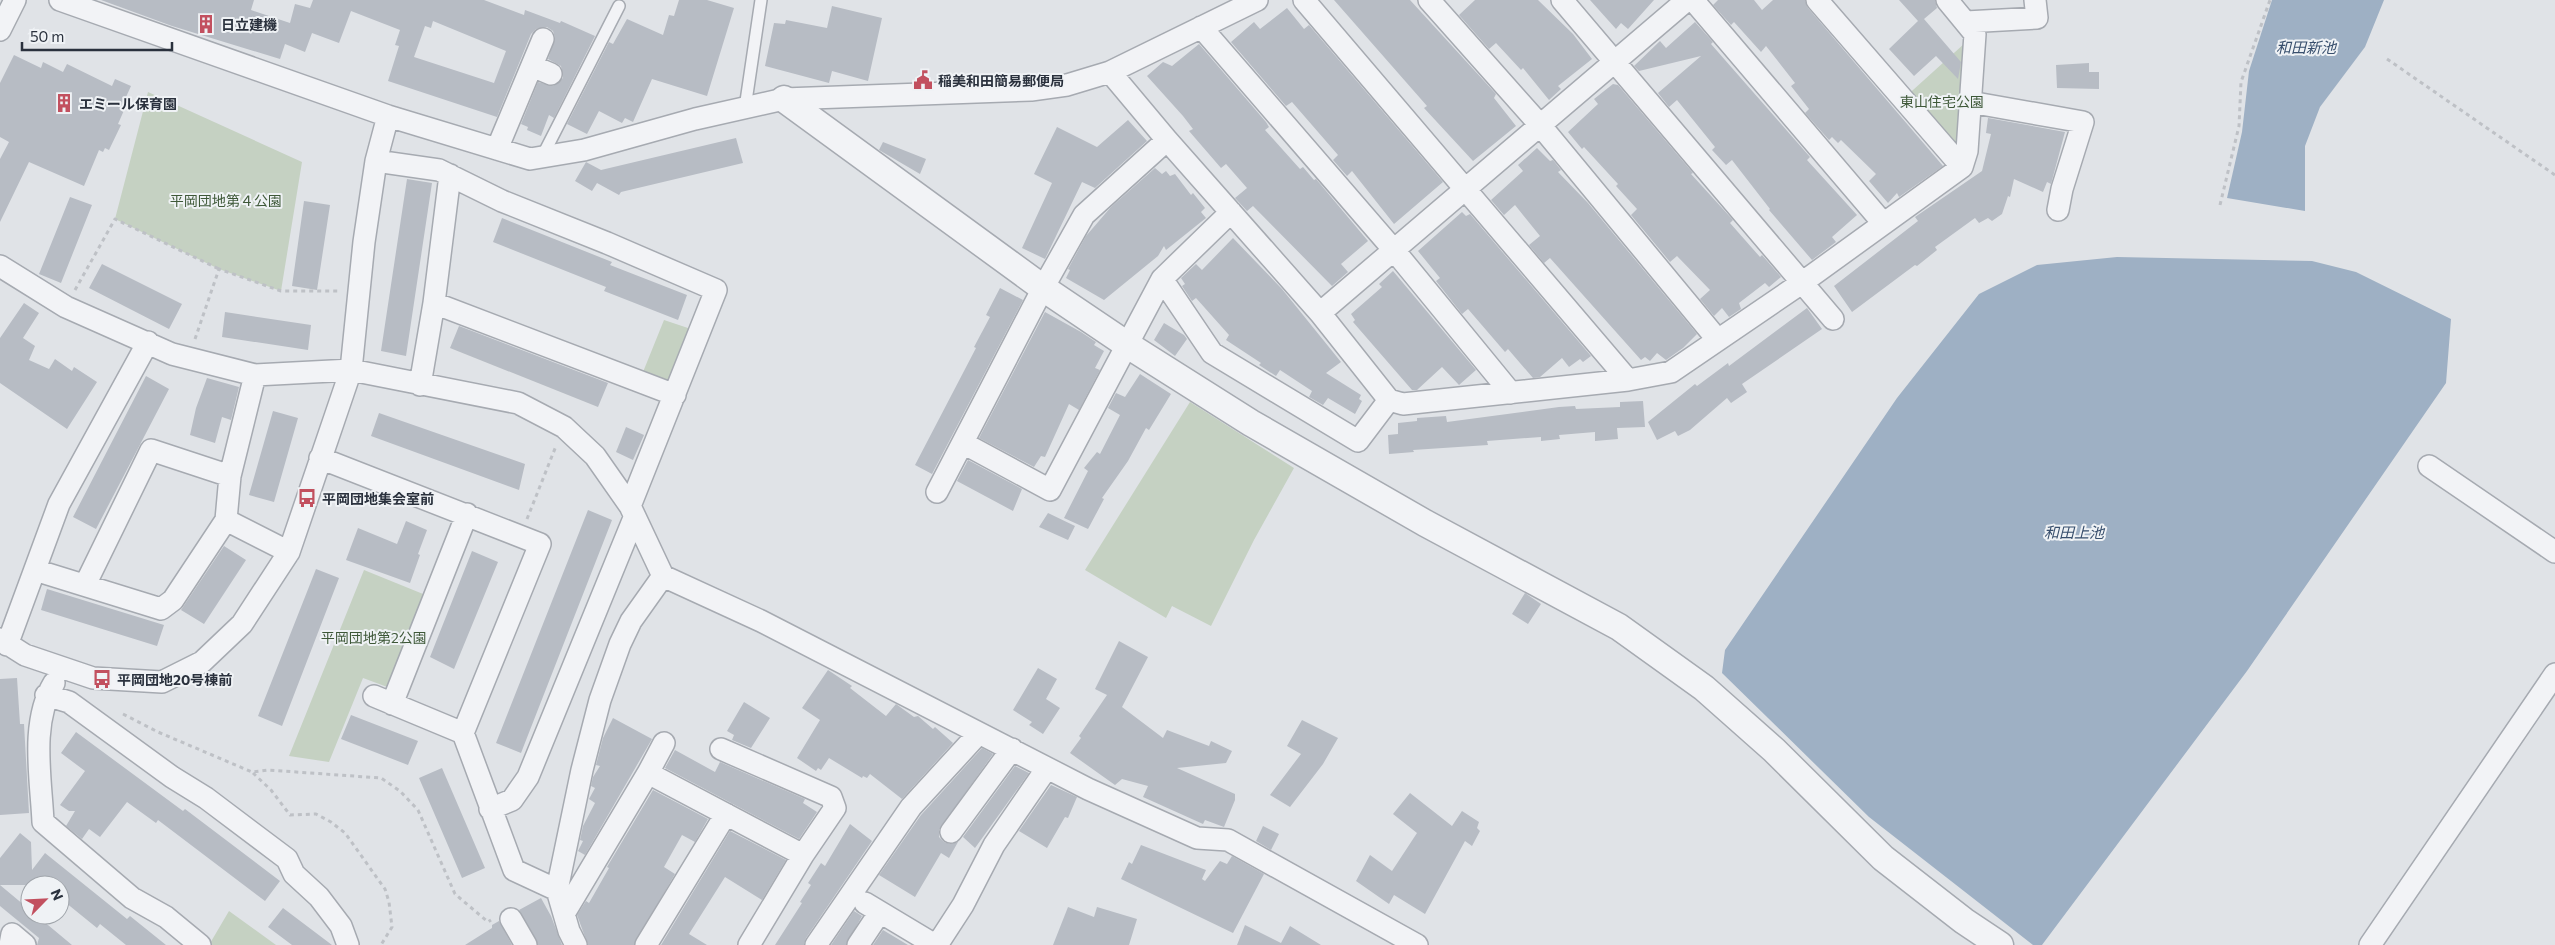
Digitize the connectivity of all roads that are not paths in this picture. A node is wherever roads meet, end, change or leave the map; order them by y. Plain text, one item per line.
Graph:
1 (15, 0) edge
2 (60, 0) edge
3 (761, 0) edge
4 (1257, 0) edge
5 (1304, 0) edge
6 (1429, 0) edge
7 (1562, 0) edge
8 (1688, 0) edge
9 (1693, 0) edge
10 (1817, 0) edge
11 (1947, 0) edge
12 (2035, 0) edge
13 (619, 6) dead end
14 (1966, 22) junction
15 (1201, 27) junction
16 (0, 30) edge
17 (543, 39) dead end
18 (1616, 61) junction
19 (1110, 72) junction
20 (784, 99) junction
21 (1970, 102) junction
22 (745, 108) junction
23 (388, 116) junction
24 (1540, 125) junction
25 (1167, 140) junction
26 (497, 149) junction
27 (542, 157) junction
28 (376, 161) junction
29 (1962, 167) junction
30 (450, 175) junction
31 (1466, 188) junction
32 (2058, 210) dead end
33 (1231, 212) junction
34 (1883, 223) junction
35 (1393, 249) junction
36 (0, 266) edge
37 (1162, 280) junction
38 (1803, 282) junction
39 (1043, 288) junction
40 (434, 303) junction
41 (1320, 313) junction
42 (1833, 319) dead end
43 (1717, 339) junction
44 (148, 342) junction
45 (1126, 344) junction
46 (351, 370) junction
47 (255, 375) junction
48 (1628, 380) junction
49 (420, 385) junction
50 (1511, 393) junction
51 (675, 395) junction
52 (1389, 400) junction
53 (963, 443) junction
54 (320, 458) junction
55 (2429, 466) dead end
56 (230, 476) junction
57 (938, 492) dead end
58 (632, 512) junction
59 (467, 514) junction
60 (226, 520) junction
61 (289, 552) junction
62 (2555, 552) edge
63 (35, 570) junction
64 (663, 576) junction
65 (85, 585) junction
66 (3, 642) edge
67 (62, 668) junction
68 (2555, 674) edge
69 (46, 695) junction
70 (463, 732) junction
71 (979, 733) junction
72 (664, 743) dead end
73 (721, 748) dead end
74 (1012, 749) junction
75 (1047, 768) junction
76 (648, 773) junction
77 (490, 809) junction
78 (726, 814) junction
79 (951, 832) dead end
80 (803, 854) junction
81 (557, 890) junction
82 (565, 912) junction
83 (504, 918) road end
84 (10, 945) edge
85 (25, 945) edge
86 (200, 945) edge
87 (348, 945) edge
88 (526, 945) edge
89 (576, 945) edge
90 (646, 945) edge
91 (749, 945) edge
92 (816, 945) edge
93 (858, 945) edge
94 (936, 945) edge
95 (1417, 945) edge
96 (2000, 945) edge
97 (2370, 945) edge

1 - 16 street
2 - 23 street
3 - 22 lane
4 - 15 street
5 - 31 street
6 - 24 street
7 - 18 street
8 - 18 street
9 - 34 street
10 - 29 street
11 - 14 street
12 - 14 street
13 - 27 lane
14 - 21 street
15 - 19 street
15 - 35 street
17 - 26 street
18 - 24 street
18 - 38 street
19 - 20 street
19 - 25 street
20 - 22 street
20 - 39 street
21 - 29 street
21 - 32 street
22 - 27 street
23 - 26 street
23 - 28 street
24 - 31 street
24 - 43 street
25 - 33 street
25 - 39 street
26 - 27 street
28 - 30 street
28 - 46 street
29 - 34 street
30 - 40 street
30 - 51 street
31 - 35 street
31 - 48 street
33 - 37 street
33 - 41 street
34 - 38 street
35 - 41 street
35 - 50 street
36 - 44 street
37 - 45 street
37 - 52 street
38 - 42 street
38 - 43 street
39 - 45 street
39 - 53 street
40 - 49 street
40 - 51 street
41 - 52 street
43 - 48 street
44 - 47 street
44 - 63 street
45 - 53 street
45 - 96 street
46 - 47 street
46 - 49 street
46 - 54 street
47 - 56 street
48 - 50 street
49 - 58 street
50 - 52 street
51 - 58 street
53 - 57 street
54 - 59 street
54 - 61 street
55 - 62 street
56 - 60 street
56 - 65 street
58 - 64 street
58 - 77 street
59 - 70 street
59 - 70 street
60 - 61 street
60 - 65 street
61 - 67 street
63 - 65 street
63 - 66 street
64 - 71 street
64 - 81 street
66 - 67 street
67 - 69 street
68 - 97 street
69 - 86 street
69 - 87 street
70 - 77 street
71 - 74 street
71 - 92 street
72 - 76 street
73 - 80 street
74 - 75 street
74 - 79 street
75 - 94 street
75 - 95 street
76 - 78 street
76 - 82 street
77 - 81 street
78 - 80 street
78 - 90 street
80 - 91 street
81 - 82 street
82 - 89 street
83 - 88 street
84 - 85 street
93 - 94 street

